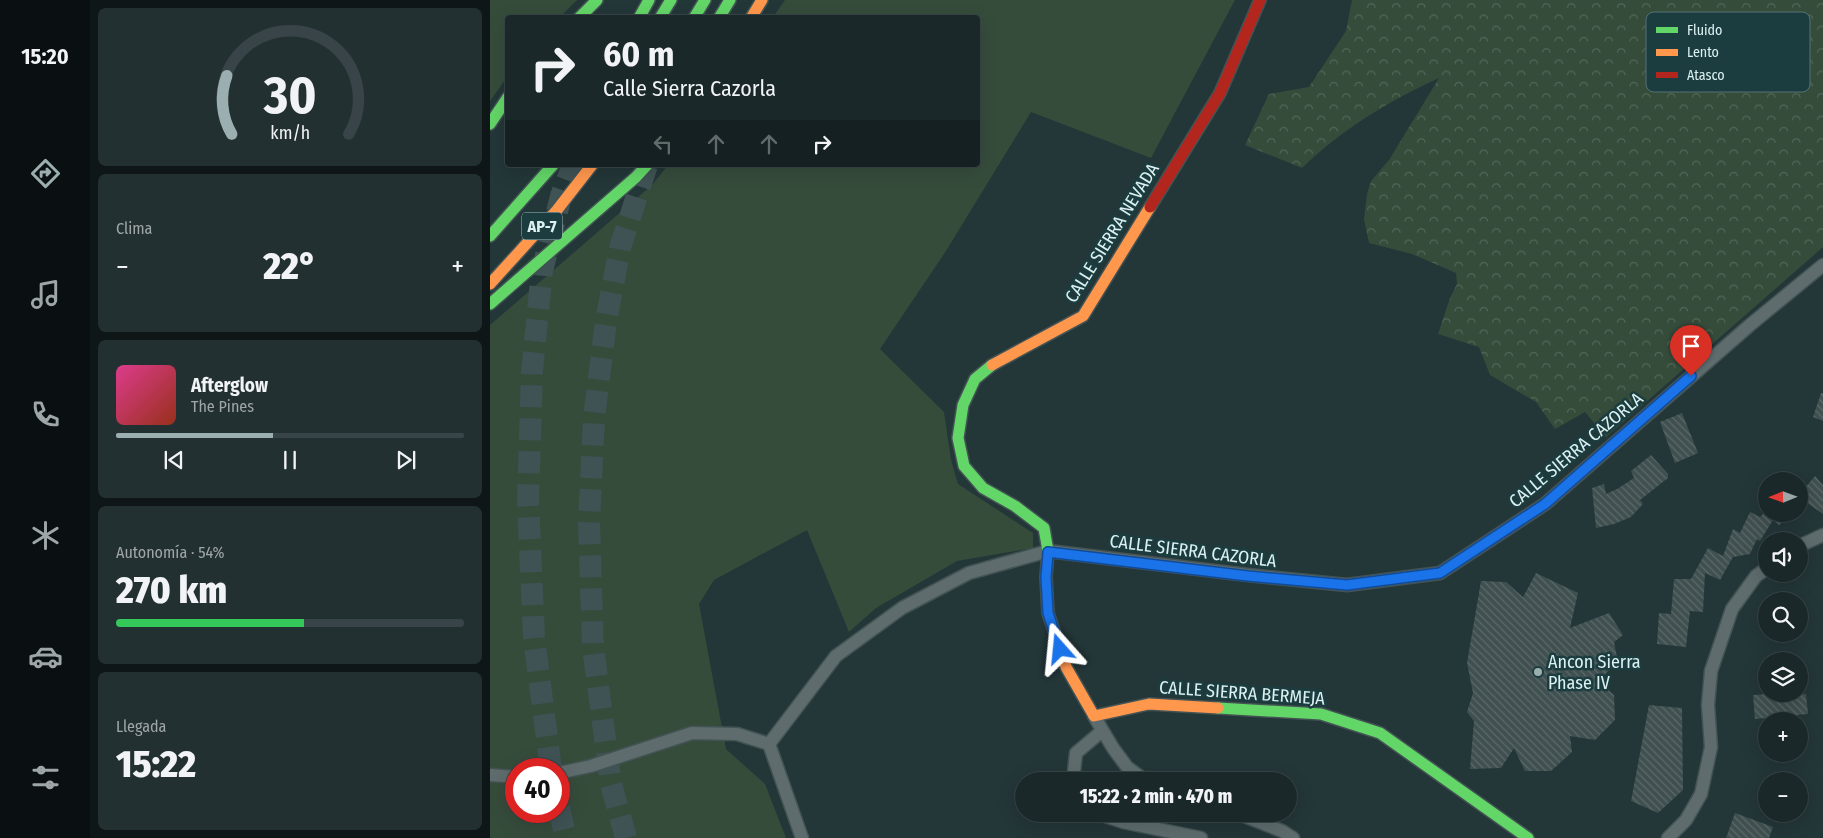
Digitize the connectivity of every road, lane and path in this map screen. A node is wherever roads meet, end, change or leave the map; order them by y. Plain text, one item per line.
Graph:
1 (596, 0) edge
2 (649, 0) edge
3 (671, 0) edge
4 (705, 0) edge
5 (730, 0) edge
6 (762, 0) edge
7 (1260, 0) edge
8 (582, 15) edge
9 (641, 15) edge
10 (662, 15) edge
11 (696, 15) edge
12 (721, 15) edge
13 (753, 15) edge
14 (505, 102) edge
15 (490, 124) edge
16 (551, 167) edge
17 (590, 167) edge
18 (646, 167) edge
19 (490, 236) edge
20 (1823, 265) edge
21 (490, 284) edge
22 (490, 304) edge
23 (1823, 535) edge
24 (1808, 542) edge
25 (1048, 552) junction
26 (1758, 575) edge
27 (1094, 716) junction
28 (1102, 731) junction
29 (769, 744) junction
30 (570, 771) edge
31 (1074, 772) edge
32 (1134, 772) edge
33 (490, 774) edge
34 (505, 776) edge
35 (1123, 822) edge
36 (1259, 822) edge
37 (802, 838) edge
38 (1201, 838) edge
39 (1293, 838) edge
40 (1528, 838) edge
41 (1668, 838) edge

1 - 8 main road
2 - 9 main road
3 - 10 main road
4 - 11 main road
5 - 12 main road
6 - 13 main road
7 - 25 main road, CALLE SIERRA NEVADA
14 - 15 main road
16 - 19 main road, AP-7
17 - 21 main road, AP-7
18 - 22 main road
20 - 25 street, CALLE SIERRA CAZORLA
23 - 24 street
25 - 27 main road
25 - 29 street
26 - 41 street
27 - 28 street
27 - 40 main road, CALLE SIERRA BERMEJA
28 - 31 street
28 - 32 street
29 - 30 street
29 - 37 street
33 - 34 street
35 - 38 street
36 - 39 street

